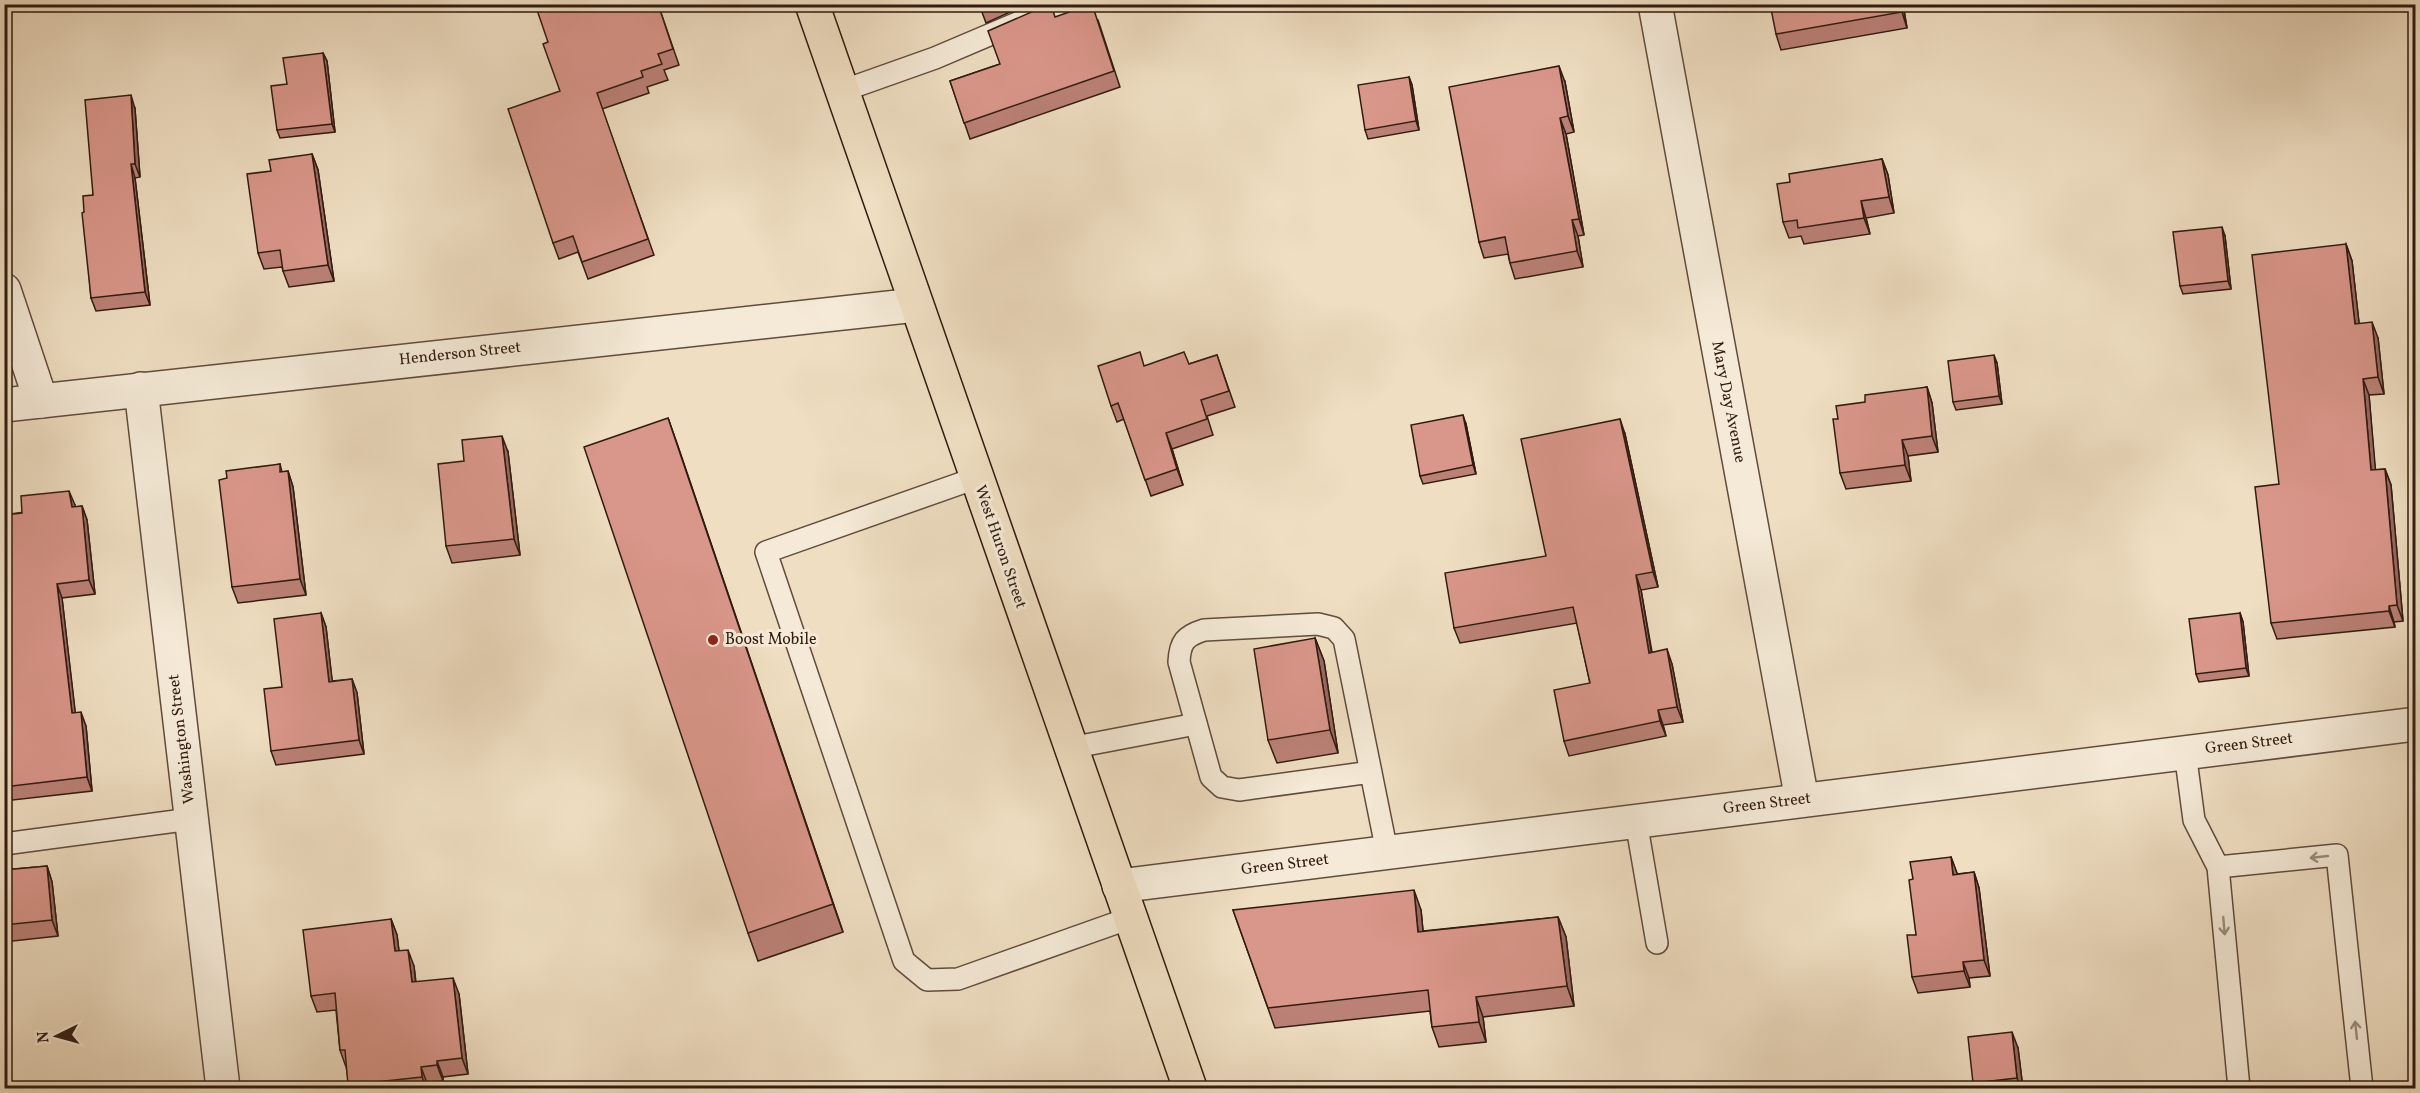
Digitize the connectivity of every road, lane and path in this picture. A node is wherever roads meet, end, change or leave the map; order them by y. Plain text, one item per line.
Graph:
1 (812, 4) edge
2 (1062, 4) edge
3 (1654, 4) edge
4 (842, 91) junction
5 (4, 290) edge
6 (916, 305) junction
7 (141, 389) junction
8 (41, 400) junction
9 (4, 405) edge
10 (976, 478) junction
11 (1196, 724) junction
12 (2415, 724) edge
13 (1070, 748) junction
14 (2186, 752) junction
15 (1371, 772) junction
16 (1802, 800) junction
17 (191, 819) junction
18 (1636, 821) junction
19 (4, 844) edge
20 (1387, 852) junction
21 (2218, 867) junction
22 (1119, 886) junction
23 (1130, 918) junction
24 (1657, 943) dead end
25 (223, 1089) edge
26 (1190, 1089) edge
27 (2239, 1089) edge
28 (2362, 1089) edge

1 - 4 highway, West Huron Street
2 - 4 lane
3 - 16 street, Mary Day Avenue
4 - 6 highway, West Huron Street
5 - 8 street
6 - 7 street, Henderson Street
6 - 10 highway, West Huron Street
7 - 8 street, Henderson Street
7 - 17 street, Washington Street
8 - 9 street, Henderson Street
10 - 13 highway, West Huron Street
10 - 23 lane
11 - 13 lane
11 - 15 lane
11 - 15 lane
12 - 14 street, Green Street
13 - 22 highway, West Huron Street
14 - 16 street, Green Street
14 - 21 lane
15 - 20 lane
16 - 18 street, Green Street
17 - 19 lane
17 - 25 street, Washington Street
18 - 20 street, Green Street
18 - 24 lane
20 - 22 street, Green Street
21 -> 27 lane
28 -> 21 lane
22 - 23 highway, West Huron Street
23 - 26 highway, West Huron Street

